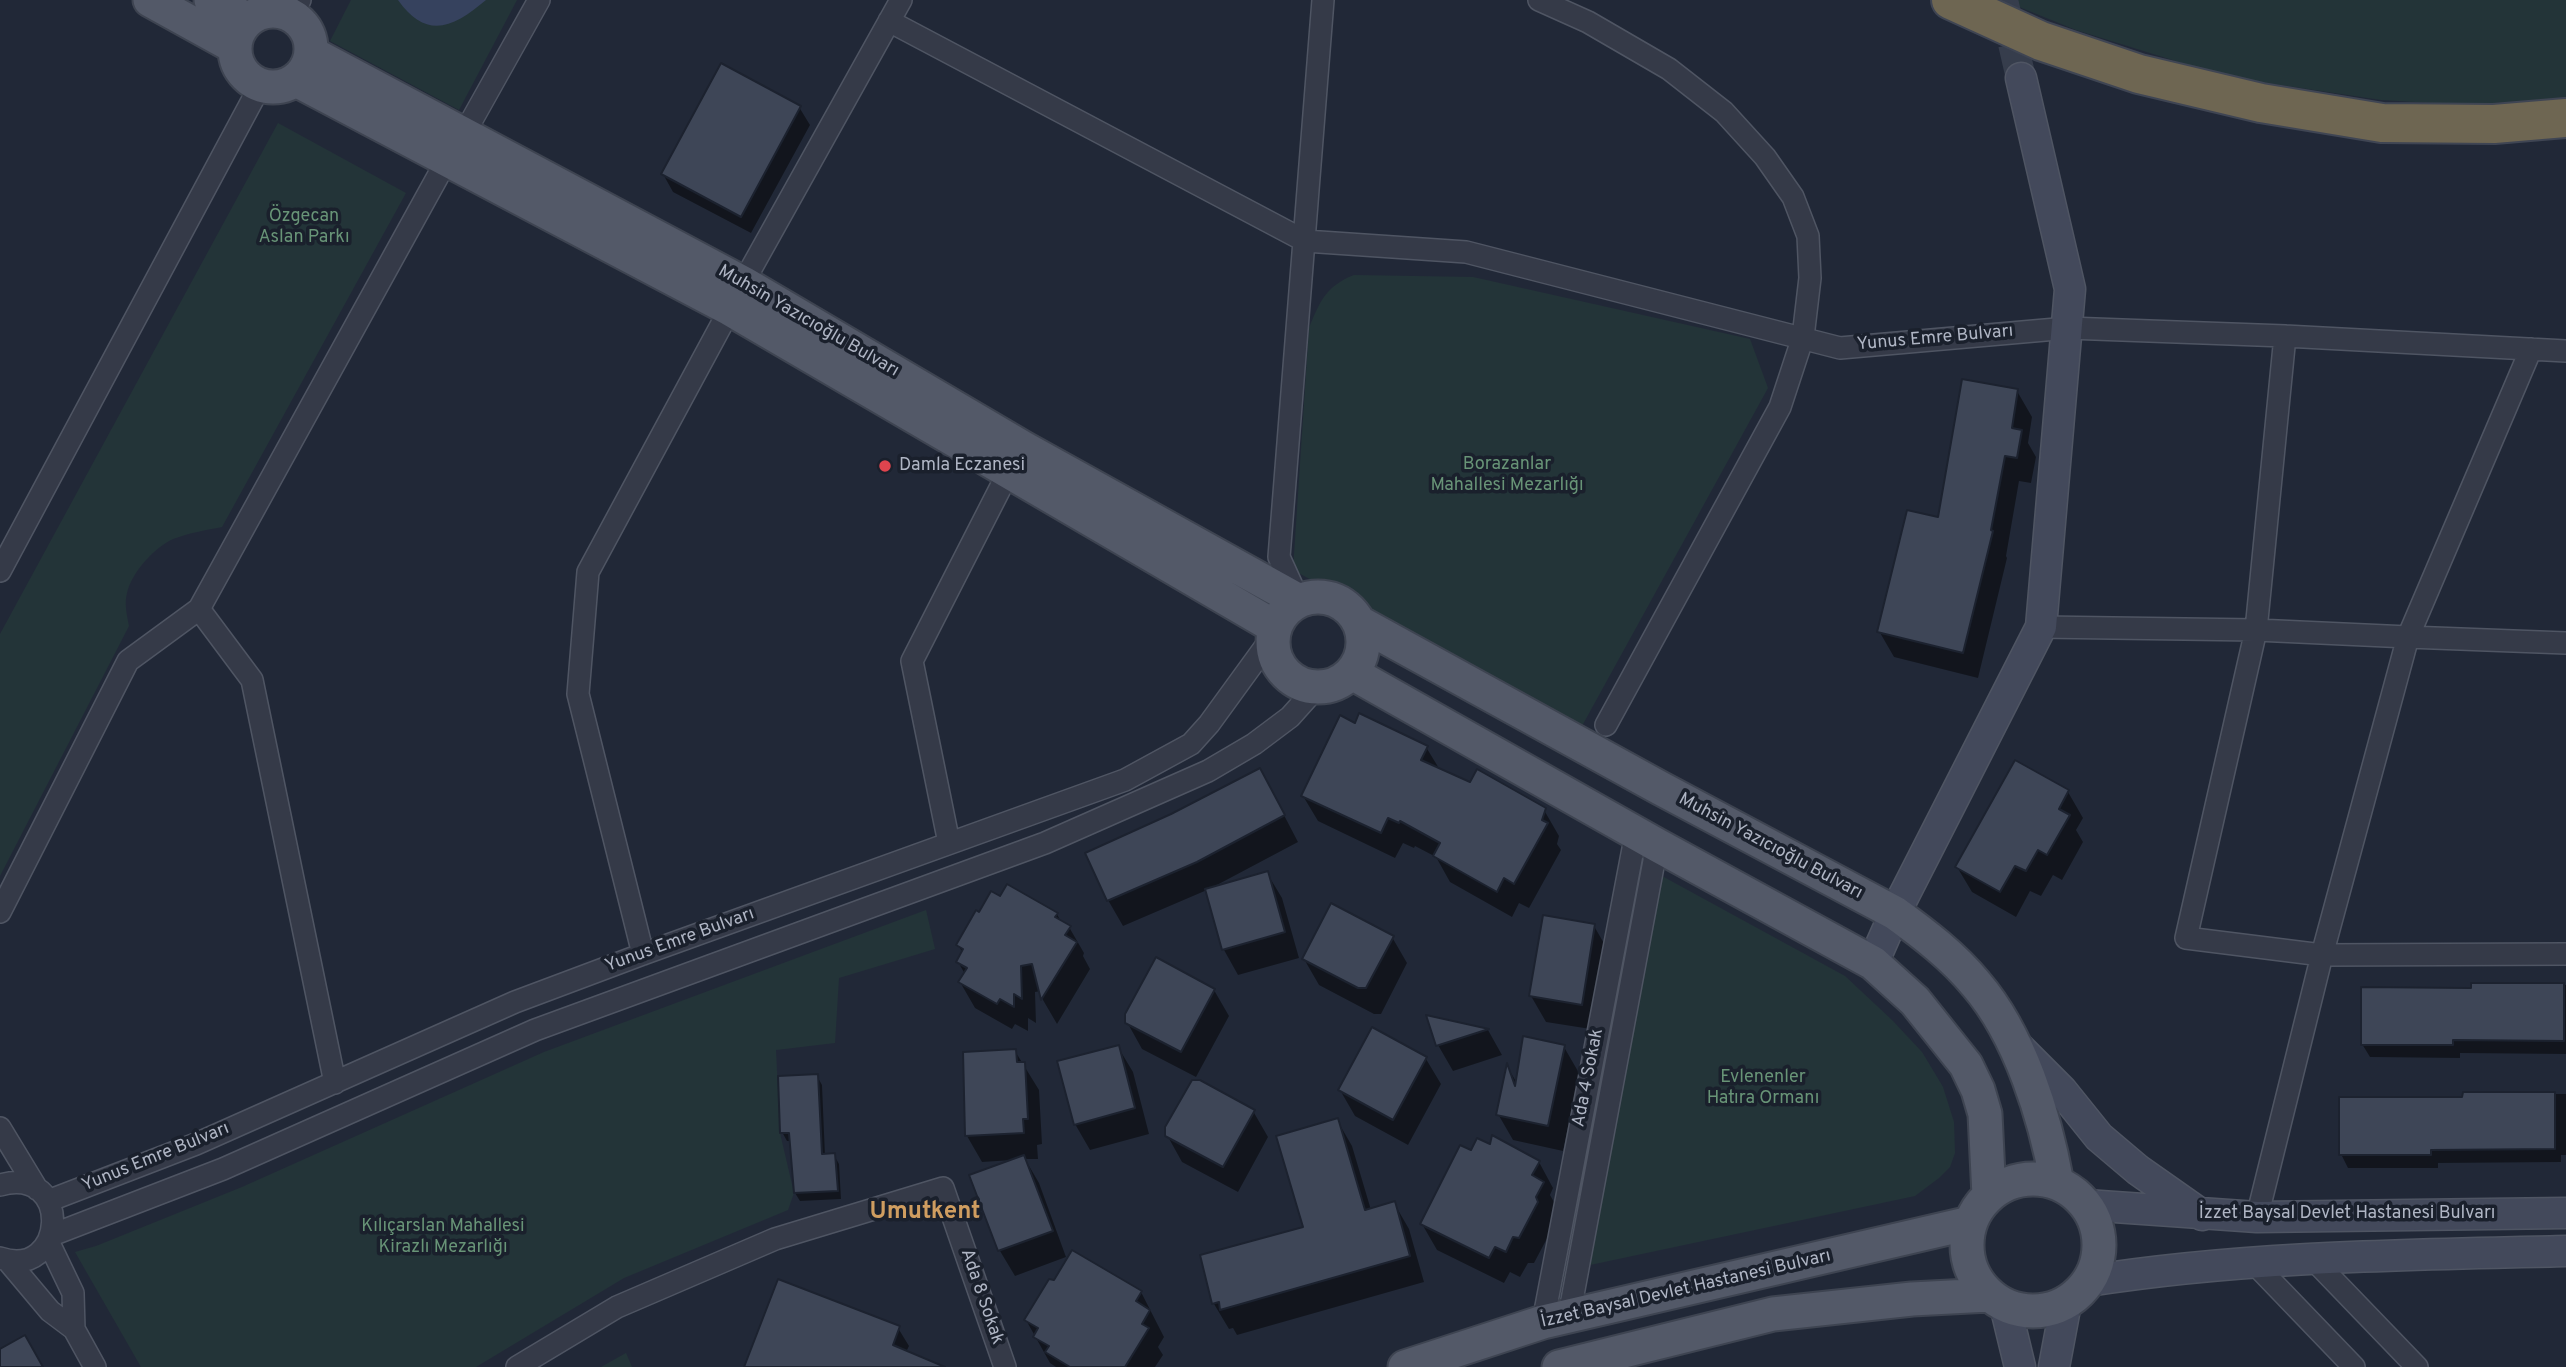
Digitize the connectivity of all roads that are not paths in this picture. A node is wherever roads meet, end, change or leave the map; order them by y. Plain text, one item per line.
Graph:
1 (150, 0) edge
2 (211, 0) edge
3 (539, 0) edge
4 (901, 0) edge
5 (1323, 0) edge
6 (1539, 0) edge
7 (1951, 0) edge
8 (296, 8) edge
9 (889, 21) junction
10 (242, 33) junction
11 (304, 66) junction
12 (2021, 78) tunnel mouth
13 (260, 86) junction
14 (2566, 118) edge
15 (456, 146) junction
16 (1305, 241) junction
17 (737, 296) junction
18 (2068, 328) junction
19 (2285, 336) junction
20 (1803, 337) junction
21 (2531, 349) junction
22 (2566, 351) edge
23 (1009, 471) junction
24 (3, 560) edge
25 (1299, 601) junction
26 (199, 609) junction
27 (1360, 623) junction
28 (2041, 627) junction
29 (2256, 630) junction
30 (1274, 632) junction
31 (2408, 637) junction
32 (2566, 643) edge
33 (1352, 673) junction
34 (1316, 688) junction
35 (1606, 725) dead end
36 (1647, 839) junction
37 (949, 843) junction
38 (0, 912) edge
39 (1895, 913) junction
40 (643, 954) junction
41 (2566, 954) edge
42 (2322, 955) junction
43 (1872, 963) junction
44 (2010, 1039) junction
45 (335, 1083) junction
46 (0, 1128) edge
47 (2057, 1183) junction
48 (0, 1185) edge
49 (43, 1195) junction
50 (1989, 1196) junction
51 (2086, 1205) junction
52 (2566, 1213) edge
53 (2202, 1215) junction
54 (2257, 1217) junction
55 (1970, 1223) junction
56 (50, 1238) junction
57 (2566, 1251) edge
58 (2311, 1257) junction
59 (4, 1259) edge
60 (2252, 1261) junction
61 (2077, 1292) junction
62 (1997, 1300) junction
63 (1556, 1319) junction
64 (74, 1329) junction
65 (2352, 1366) edge
66 (94, 1367) edge
67 (517, 1367) edge
68 (1005, 1367) edge
69 (1405, 1367) edge
70 (1559, 1367) edge
71 (2020, 1367) edge
72 (2054, 1367) edge
73 (2417, 1367) edge

1 - 10 main road
2 - 10 main road
3 - 15 street
4 - 9 street
5 - 16 street
6 - 20 street
7 - 14 highway
8 - 10 main road
8 - 11 main road
9 - 16 street
9 - 17 street
10 - 13 main road
11 - 13 main road
11 - 15 main road, Muhsin Yazıcıoğlu Bulvarı
12 - 18 main road
13 - 24 street
15 - 17 main road, Muhsin Yazıcıoğlu Bulvarı
15 - 26 street
16 - 20 street, Yunus Emre Bulvarı
16 - 25 street
17 - 23 main road
17 - 25 main road, Muhsin Yazıcıoğlu Bulvarı
17 - 40 street
18 - 19 street, Yunus Emre Bulvarı
18 - 20 street, Yunus Emre Bulvarı
18 - 28 main road
19 - 21 street, Yunus Emre Bulvarı
19 - 29 street
20 - 35 street
21 - 22 street, Yunus Emre Bulvarı
21 - 31 street
23 - 30 main road
23 - 37 street
25 - 27 main road
25 - 30 main road
26 - 38 street
26 - 45 street
27 - 33 main road
27 - 39 main road, Muhsin Yazıcıoğlu Bulvarı
28 - 29 street
28 - 39 main road
29 - 31 street
29 - 42 street
30 - 34 main road
30 - 37 street, Yunus Emre Bulvarı
31 - 32 street
31 - 42 street
33 - 34 main road
33 - 36 main road
34 - 56 street
36 - 43 main road
36 - 63 street, Ada 4 Sokak
37 - 40 street, Yunus Emre Bulvarı
39 - 43 main road
39 - 44 main road, Muhsin Yazıcıoğlu Bulvarı
40 - 45 street, Yunus Emre Bulvarı
41 - 42 street
42 - 54 street
43 - 50 main road
44 - 47 main road, Muhsin Yazıcıoğlu Bulvarı
44 - 53 main road
45 - 49 street, Yunus Emre Bulvarı
46 - 49 street
47 - 50 main road
47 - 51 main road
48 - 49 street
49 - 56 street
50 - 55 main road
51 - 53 main road, İzzet Baysal Devlet Hastanesi Bulvarı
51 - 61 main road
52 - 54 main road, İzzet Baysal Devlet Hastanesi Bulvarı
53 - 54 main road, İzzet Baysal Devlet Hastanesi Bulvarı
55 - 62 main road
55 - 63 main road, İzzet Baysal Devlet Hastanesi Bulvarı
56 - 59 street
56 - 64 street
57 - 58 main road
58 - 60 main road
58 - 73 street
59 - 64 street
60 - 61 main road
60 - 65 street
61 - 62 main road
61 - 72 main road
62 - 70 main road
62 - 71 main road
63 - 69 main road, İzzet Baysal Devlet Hastanesi Bulvarı
64 - 66 street
67 - 68 street, Ada 8 Sokak

